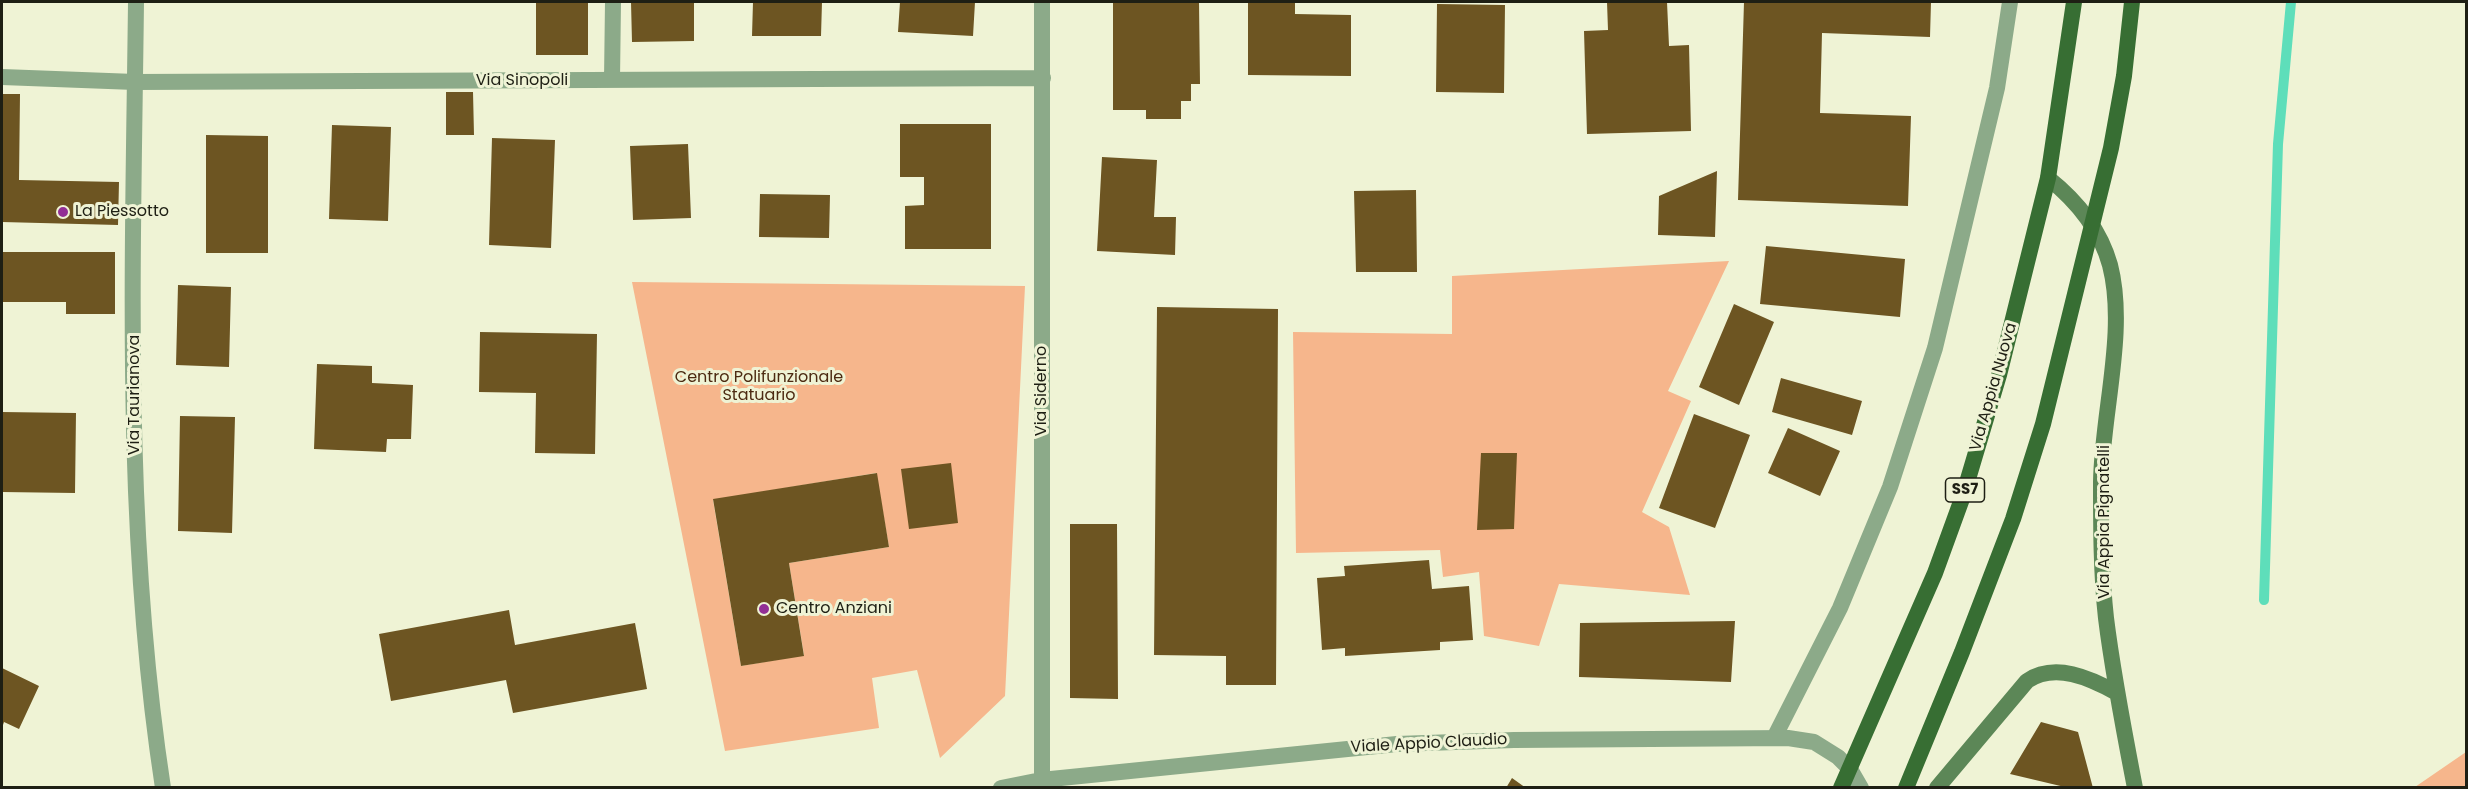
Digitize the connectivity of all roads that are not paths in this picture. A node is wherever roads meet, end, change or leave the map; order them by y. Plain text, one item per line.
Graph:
1 (136, 2) edge
2 (613, 2) edge
3 (1042, 2) edge
4 (2010, 2) edge
5 (2074, 2) edge
6 (2132, 2) edge
7 (2, 77) edge
8 (1043, 78) junction
9 (612, 80) junction
10 (135, 82) junction
11 (2048, 178) junction
12 (2092, 223) junction
13 (2117, 693) junction
14 (1774, 738) junction
15 (1850, 769) junction
16 (1041, 784) edge
17 (163, 788) edge
18 (1001, 788) edge
19 (1841, 788) edge
20 (1861, 788) edge
21 (1906, 788) edge
22 (1936, 788) edge
23 (2135, 788) edge

1 - 10 street, Via Taurianova
2 - 9 street
3 - 8 street, Via Siderno
4 - 14 street
5 - 11 main road, Via Appia Nuova / SS7
6 - 12 main road
7 - 10 street, Via Sinopoli
8 - 9 street, Via Sinopoli
8 - 16 street, Via Siderno
9 - 10 street, Via Sinopoli
10 - 17 street, Via Taurianova
11 - 12 main road, Via Appia Pignatelli
11 - 15 main road, Via Appia Nuova / SS7
12 - 13 main road, Via Appia Pignatelli
12 - 21 main road
13 - 22 main road
13 - 23 main road, Via Appia Pignatelli
14 - 15 street, Viale Appio Claudio
14 - 16 street, Viale Appio Claudio
15 - 19 main road, Via Appia Nuova / SS7
15 - 20 street
16 - 18 street, Viale Appio Claudio

